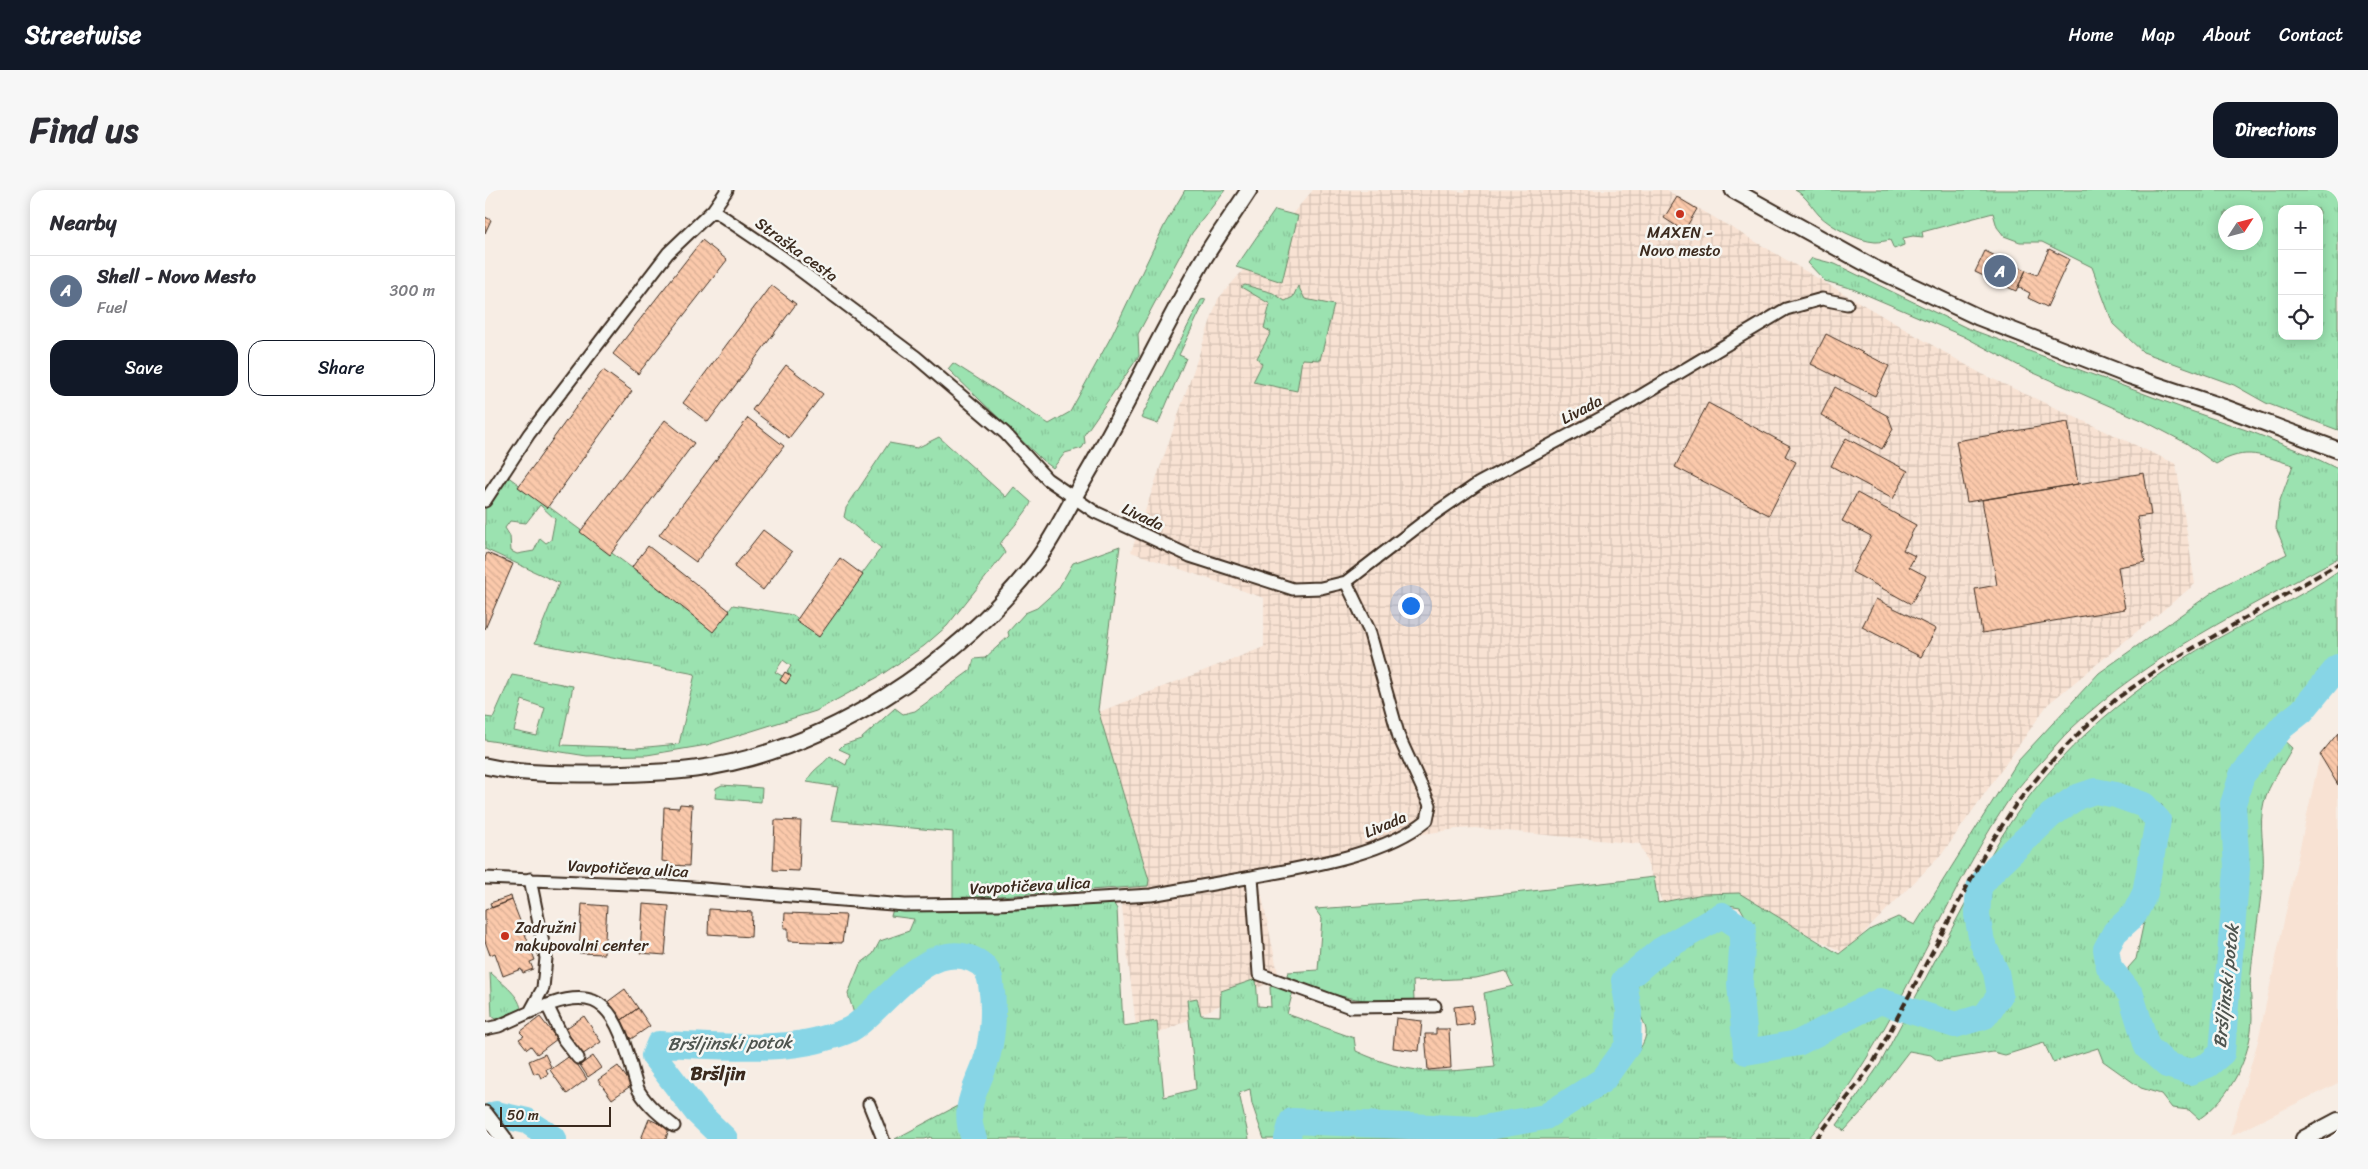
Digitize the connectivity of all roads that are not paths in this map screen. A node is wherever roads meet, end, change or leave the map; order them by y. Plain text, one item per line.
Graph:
1 (727, 190) edge
2 (1249, 190) edge
3 (1733, 190) edge
4 (713, 210) junction
5 (1847, 304) dead end
6 (2335, 449) edge
7 (1074, 497) junction
8 (485, 501) edge
9 (1346, 582) junction
10 (485, 766) edge
11 (1252, 877) junction
12 (485, 878) edge
13 (530, 879) junction
14 (547, 1005) junction
15 (1435, 1006) dead end
16 (530, 1012) junction
17 (485, 1029) edge
18 (578, 1058) dead end
19 (869, 1104) dead end
20 (485, 1114) edge
21 (2338, 1120) edge
22 (674, 1126) dead end
23 (504, 1139) edge
24 (883, 1139) edge
25 (2304, 1139) edge

1 - 4 street
2 - 7 street
3 - 6 street
4 - 7 street, Straška cesta
4 - 8 street
5 - 9 street, Livada
7 - 9 street, Livada
7 - 10 street
9 - 11 street, Livada
11 - 13 street, Vavpotičeva ulica
11 - 15 street
12 - 13 street, Vavpotičeva ulica
13 - 16 street
14 - 16 street
14 - 18 street
14 - 22 street
16 - 17 street
19 - 24 street
20 - 23 street
21 - 25 main road

